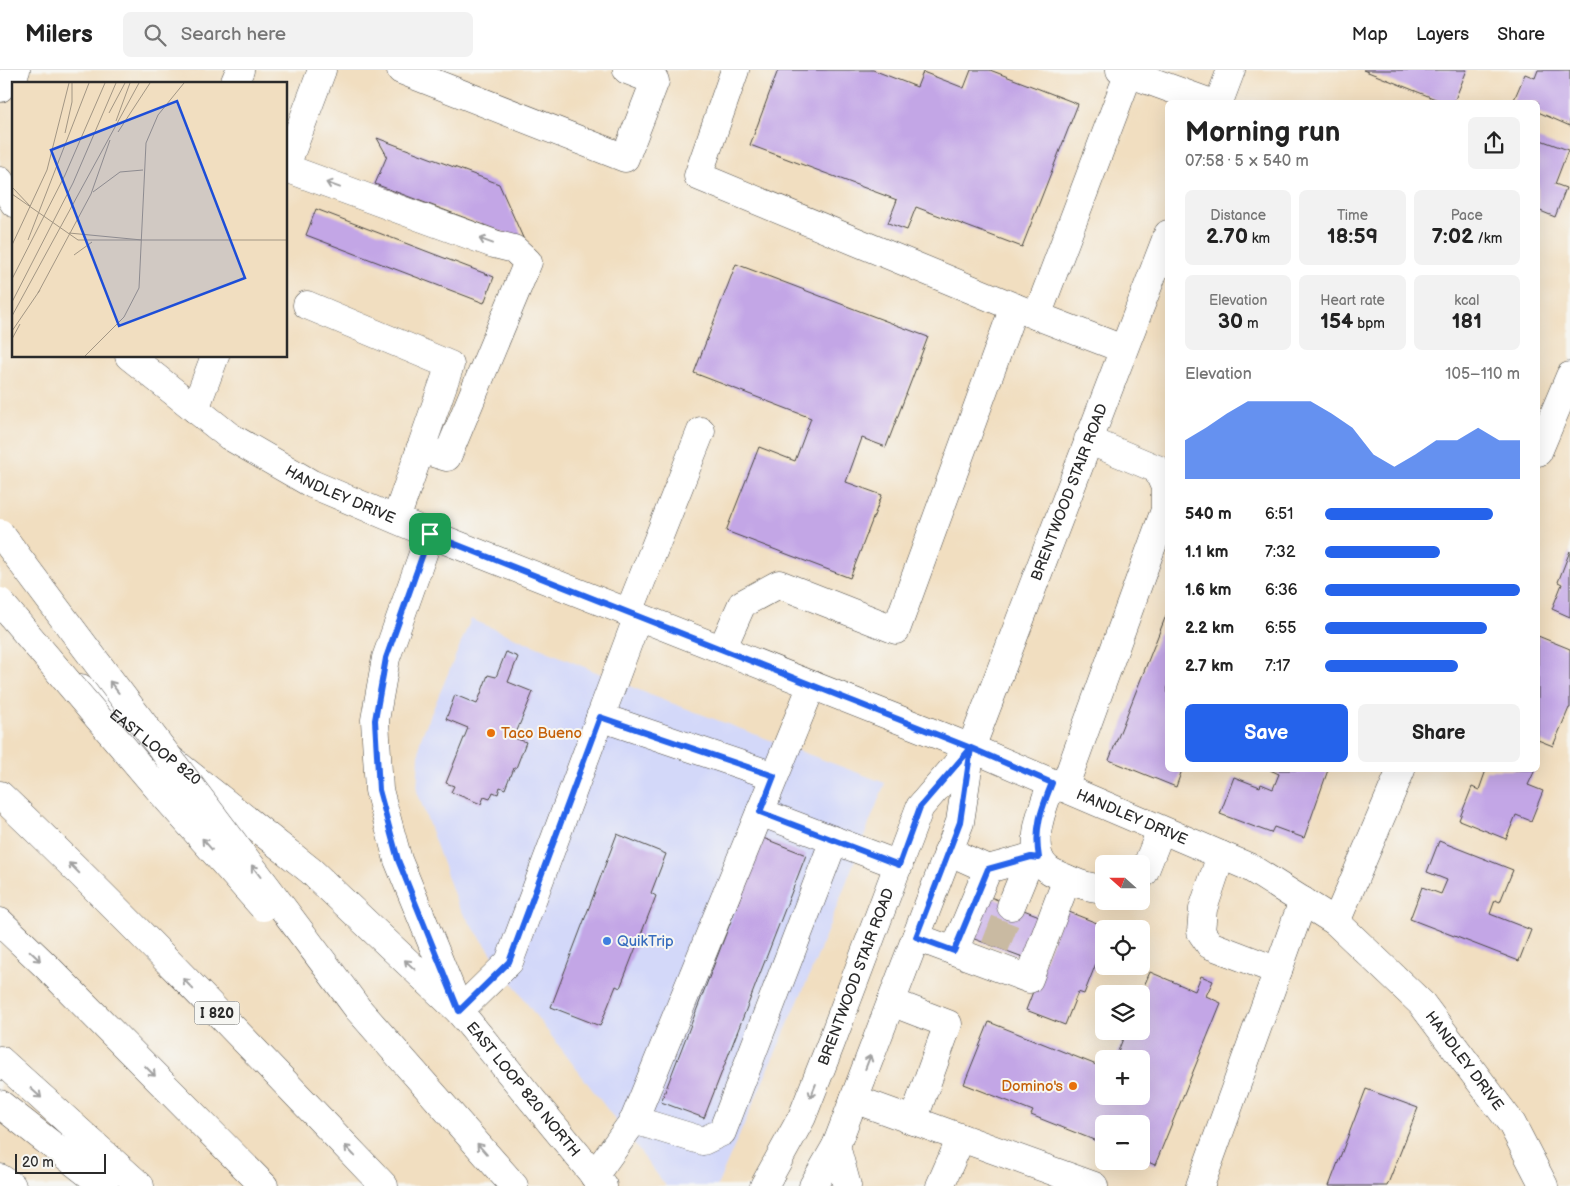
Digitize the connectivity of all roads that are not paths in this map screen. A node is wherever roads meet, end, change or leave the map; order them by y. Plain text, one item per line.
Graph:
1 (240, 70) edge
2 (322, 70) edge
3 (401, 70) edge
4 (627, 70) edge
5 (735, 70) edge
6 (1231, 70) edge
7 (1126, 71) edge
8 (235, 82) edge
9 (1203, 100) edge
10 (1220, 100) edge
11 (288, 162) edge
12 (288, 168) edge
13 (0, 181) edge
14 (12, 200) edge
15 (1165, 242) edge
16 (307, 305) dead end
17 (1025, 311) junction
18 (1124, 349) junction
19 (131, 358) edge
20 (214, 358) edge
21 (1570, 376) edge
22 (195, 410) junction
23 (701, 431) dead end
24 (1088, 440) junction
25 (1540, 447) edge
26 (420, 449) junction
27 (396, 519) junction
28 (0, 533) edge
29 (430, 534) junction
30 (0, 602) edge
31 (633, 614) junction
32 (0, 624) edge
33 (722, 649) junction
34 (812, 685) junction
35 (600, 717) junction
36 (971, 748) junction
37 (1400, 772) edge
38 (774, 776) junction
39 (0, 780) edge
40 (1058, 785) junction
41 (0, 795) edge
42 (760, 812) junction
43 (1161, 830) junction
44 (834, 840) junction
45 (48, 842) junction
46 (948, 851) junction
47 (1221, 855) junction
48 (1035, 857) junction
49 (1150, 858) edge
50 (899, 865) junction
51 (988, 869) junction
52 (311, 871) joint
53 (1067, 879) junction
54 (1095, 888) edge
55 (1303, 901) junction
56 (1011, 906) tunnel mouth
57 (0, 922) edge
58 (1336, 922) junction
59 (916, 937) junction
60 (954, 951) junction
61 (1278, 971) junction
62 (891, 1002) junction
63 (358, 1009) junction
64 (459, 1011) junction
65 (0, 1060) edge
66 (854, 1099) junction
67 (0, 1104) edge
68 (634, 1120) junction
69 (913, 1121) junction
70 (960, 1138) junction
71 (836, 1146) junction
72 (1034, 1176) edge
73 (0, 1178) edge
74 (599, 1181) edge
75 (12, 1186) edge
76 (104, 1186) edge
77 (140, 1186) edge
78 (264, 1186) edge
79 (384, 1186) edge
80 (514, 1186) edge
81 (764, 1186) edge
82 (813, 1186) edge
83 (846, 1186) edge
84 (940, 1186) edge
85 (1094, 1186) edge
86 (1200, 1186) edge
87 (1544, 1186) edge

1 - 8 main road
2 - 11 main road
3 - 4 main road
5 - 17 main road
6 - 10 main road
7 - 9 main road
7 - 17 main road
26 -> 12 main road
13 - 14 main road
15 - 18 main road, BRENTWOOD STAIR ROAD
16 - 26 main road
17 - 18 main road
17 - 33 main road
18 - 24 main road, BRENTWOOD STAIR ROAD
19 - 22 main road, HANDLEY DRIVE
20 - 22 main road
21 - 25 main road
22 - 27 main road, HANDLEY DRIVE
23 - 31 main road
24 - 36 main road, BRENTWOOD STAIR ROAD
24 - 40 main road
26 - 27 main road
27 - 29 main road, HANDLEY DRIVE
63 -> 28 main road, bridge
29 - 31 main road, HANDLEY DRIVE
29 - 64 main road
63 -> 30 main road, bridge
31 - 33 main road, HANDLEY DRIVE
31 - 35 main road
32 - 52 main road, EAST LOOP 820
33 - 34 main road, HANDLEY DRIVE
34 - 36 main road, HANDLEY DRIVE
34 - 38 main road
35 - 38 main road
35 - 64 main road
36 - 40 main road, HANDLEY DRIVE
36 - 46 main road, BRENTWOOD STAIR ROAD
36 - 50 main road, BRENTWOOD STAIR ROAD
37 - 58 main road
38 - 42 main road
39 - 45 main road
40 - 43 main road, HANDLEY DRIVE
40 - 48 main road
41 - 45 main road, I 820
42 - 44 main road
42 - 68 main road
43 - 47 main road, HANDLEY DRIVE
43 - 49 main road
44 - 50 main road
44 - 68 main road
79 -> 45 main road, I 820
46 - 51 main road
46 - 59 main road, BRENTWOOD STAIR ROAD
47 - 55 main road, HANDLEY DRIVE
47 - 61 main road
48 - 51 main road
48 - 53 main road
48 - 56 main road
50 -> 81 main road, BRENTWOOD STAIR ROAD
51 - 60 main road
64 -> 52 main road, EAST LOOP 820 NORTH
53 - 54 main road
53 - 60 main road
55 - 58 main road, HANDLEY DRIVE
55 - 61 main road
57 -> 78 main road
58 - 87 main road, HANDLEY DRIVE
59 - 60 main road
59 - 62 main road, BRENTWOOD STAIR ROAD
61 - 86 main road
66 -> 62 main road, BRENTWOOD STAIR ROAD
62 - 69 main road
80 -> 63 main road
64 - 74 main road, EAST LOOP 820 NORTH
65 -> 77 main road
66 - 69 main road
66 - 71 main road, BRENTWOOD STAIR ROAD
67 - 76 main road
68 - 74 main road
69 - 70 main road
70 - 72 main road
70 - 84 main road
71 - 82 main road, BRENTWOOD STAIR ROAD
71 - 83 main road
72 - 85 main road
73 - 75 main road

